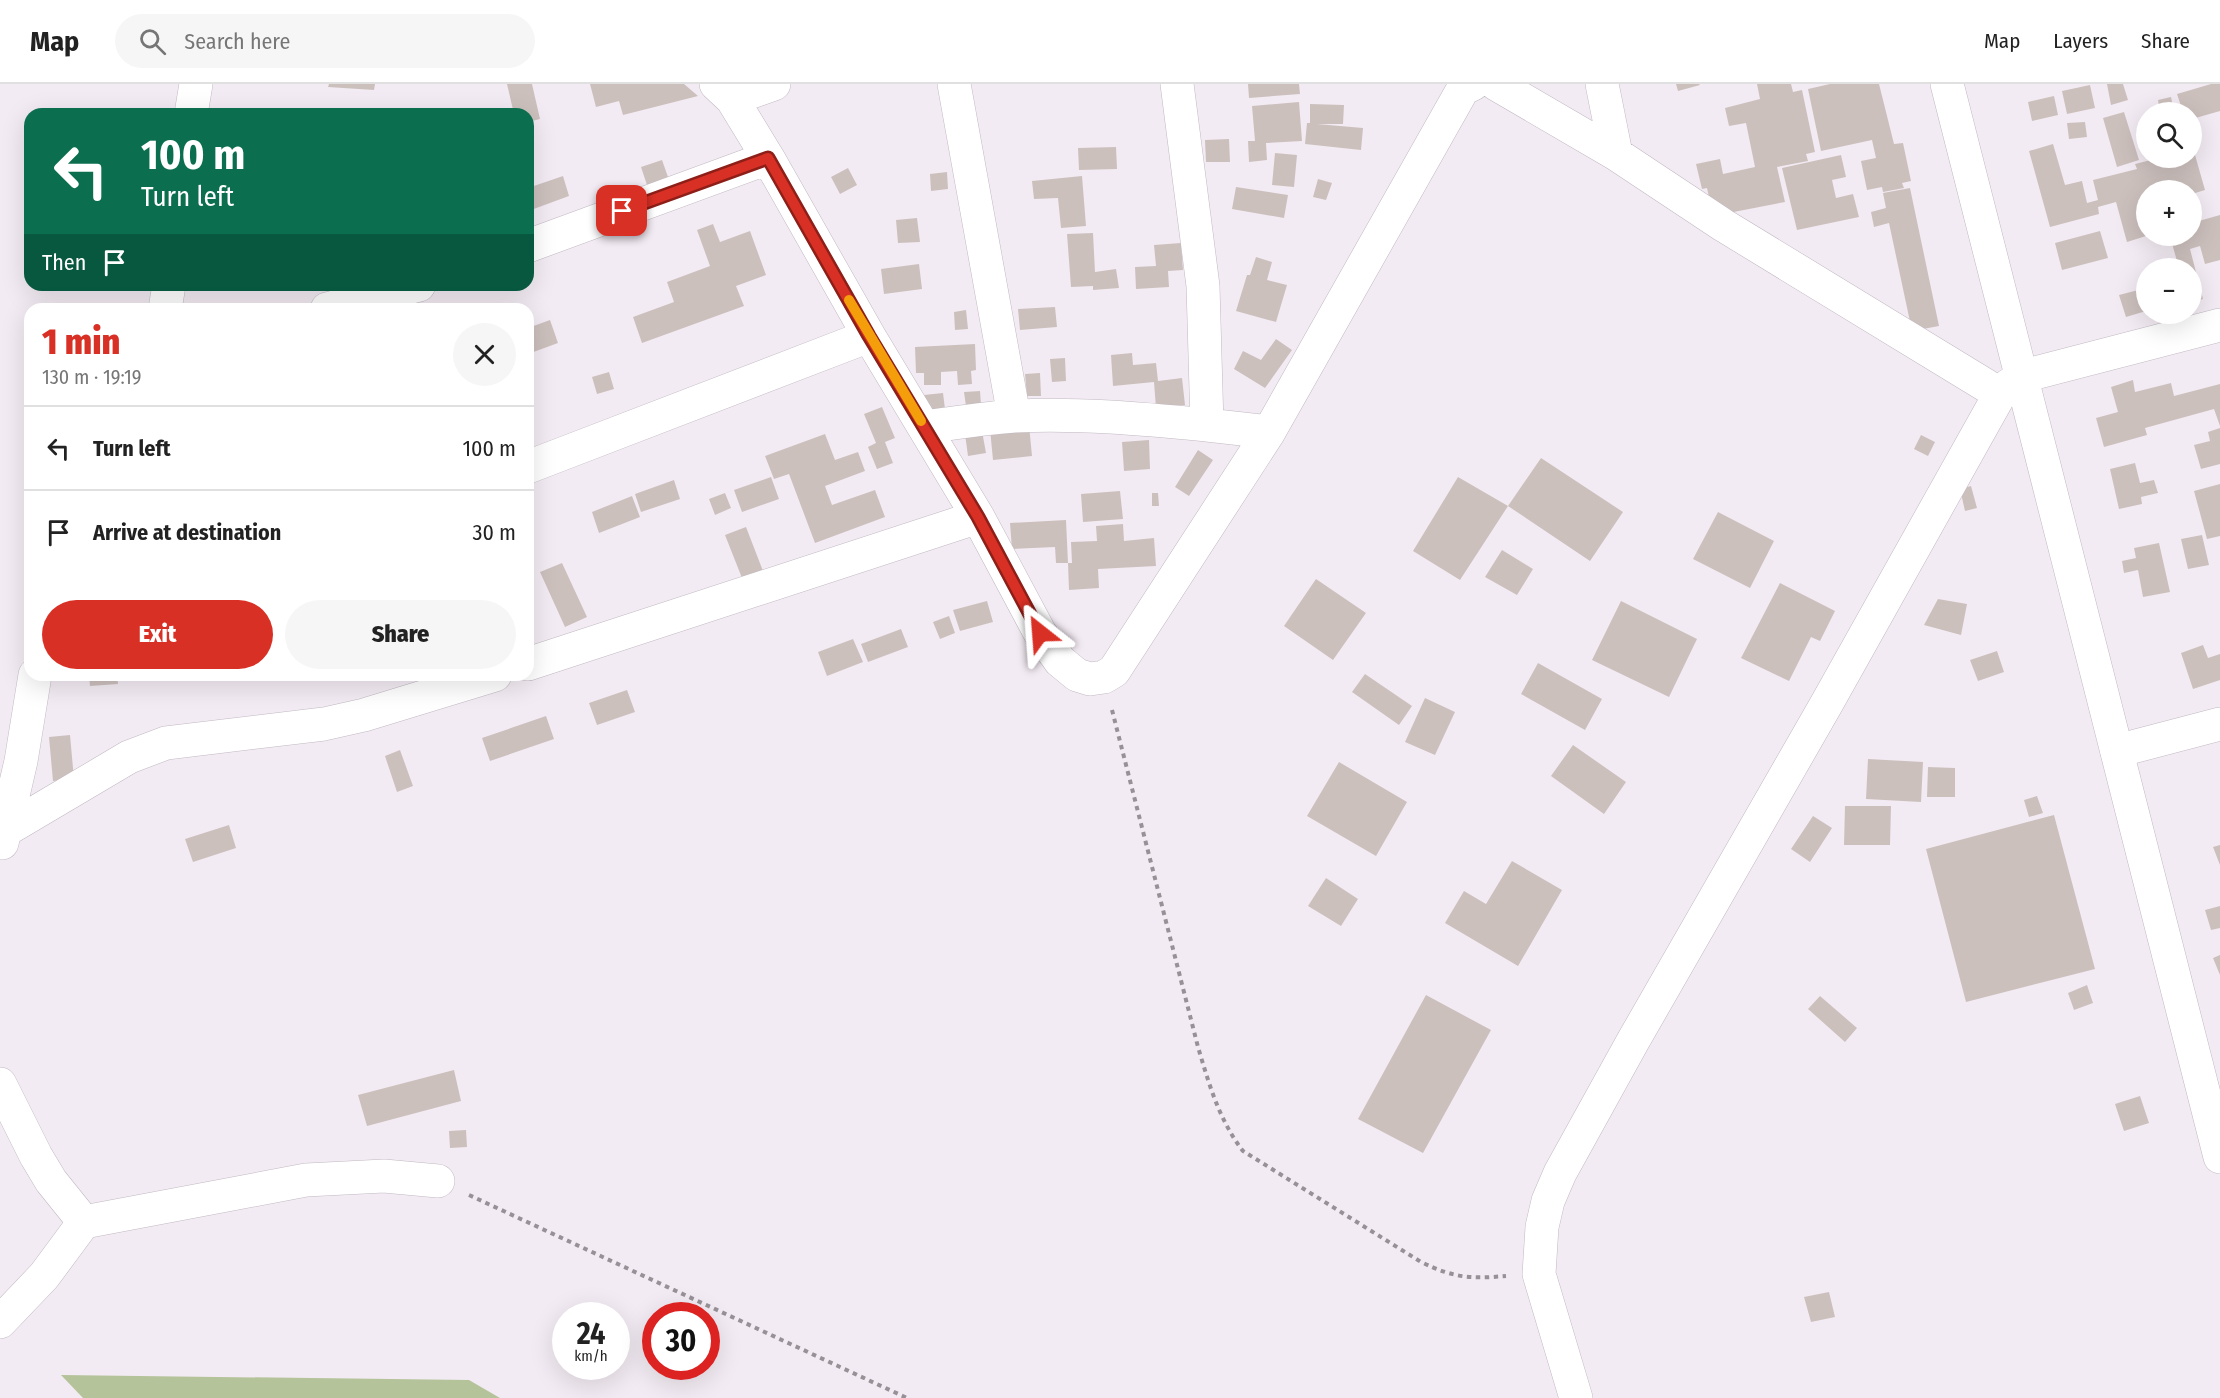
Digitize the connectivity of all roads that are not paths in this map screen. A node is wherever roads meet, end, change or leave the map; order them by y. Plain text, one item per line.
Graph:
1 (196, 84) edge
2 (774, 84) edge
3 (954, 84) edge
4 (1177, 84) edge
5 (1473, 84) edge
6 (1496, 84) edge
7 (1602, 84) edge
8 (1947, 84) edge
9 (724, 92) edge
10 (192, 108) edge
11 (1616, 154) junction
12 (768, 158) junction
13 (534, 244) edge
14 (396, 291) edge
15 (350, 303) edge
16 (2220, 325) edge
17 (869, 336) junction
18 (2011, 386) junction
19 (1014, 416) junction
20 (1207, 425) junction
21 (924, 427) junction
22 (1269, 432) junction
23 (534, 465) edge
24 (978, 517) junction
25 (534, 662) edge
26 (34, 681) edge
27 (475, 681) edge
28 (2220, 724) edge
29 (2116, 751) junction
30 (2, 841) edge
31 (0, 1084) edge
32 (2220, 1157) edge
33 (438, 1181) road end
34 (84, 1222) junction
35 (0, 1322) edge
36 (1576, 1398) edge

1 - 10 street
2 - 9 street
3 - 19 street
4 - 20 street
5 - 22 street
6 - 11 street
7 - 11 street
8 - 18 street
9 - 12 street
11 - 18 street
12 - 13 street
12 - 17 street
14 - 15 street
16 - 18 street
17 - 21 street
17 - 23 street
18 - 29 street
18 - 36 street
19 - 20 street
19 - 21 street
20 - 22 street
21 - 24 street
22 - 24 street
24 - 25 street
26 - 30 street
27 - 30 street
28 - 29 street
29 - 32 street
31 - 34 street
33 - 34 street
34 - 35 street

